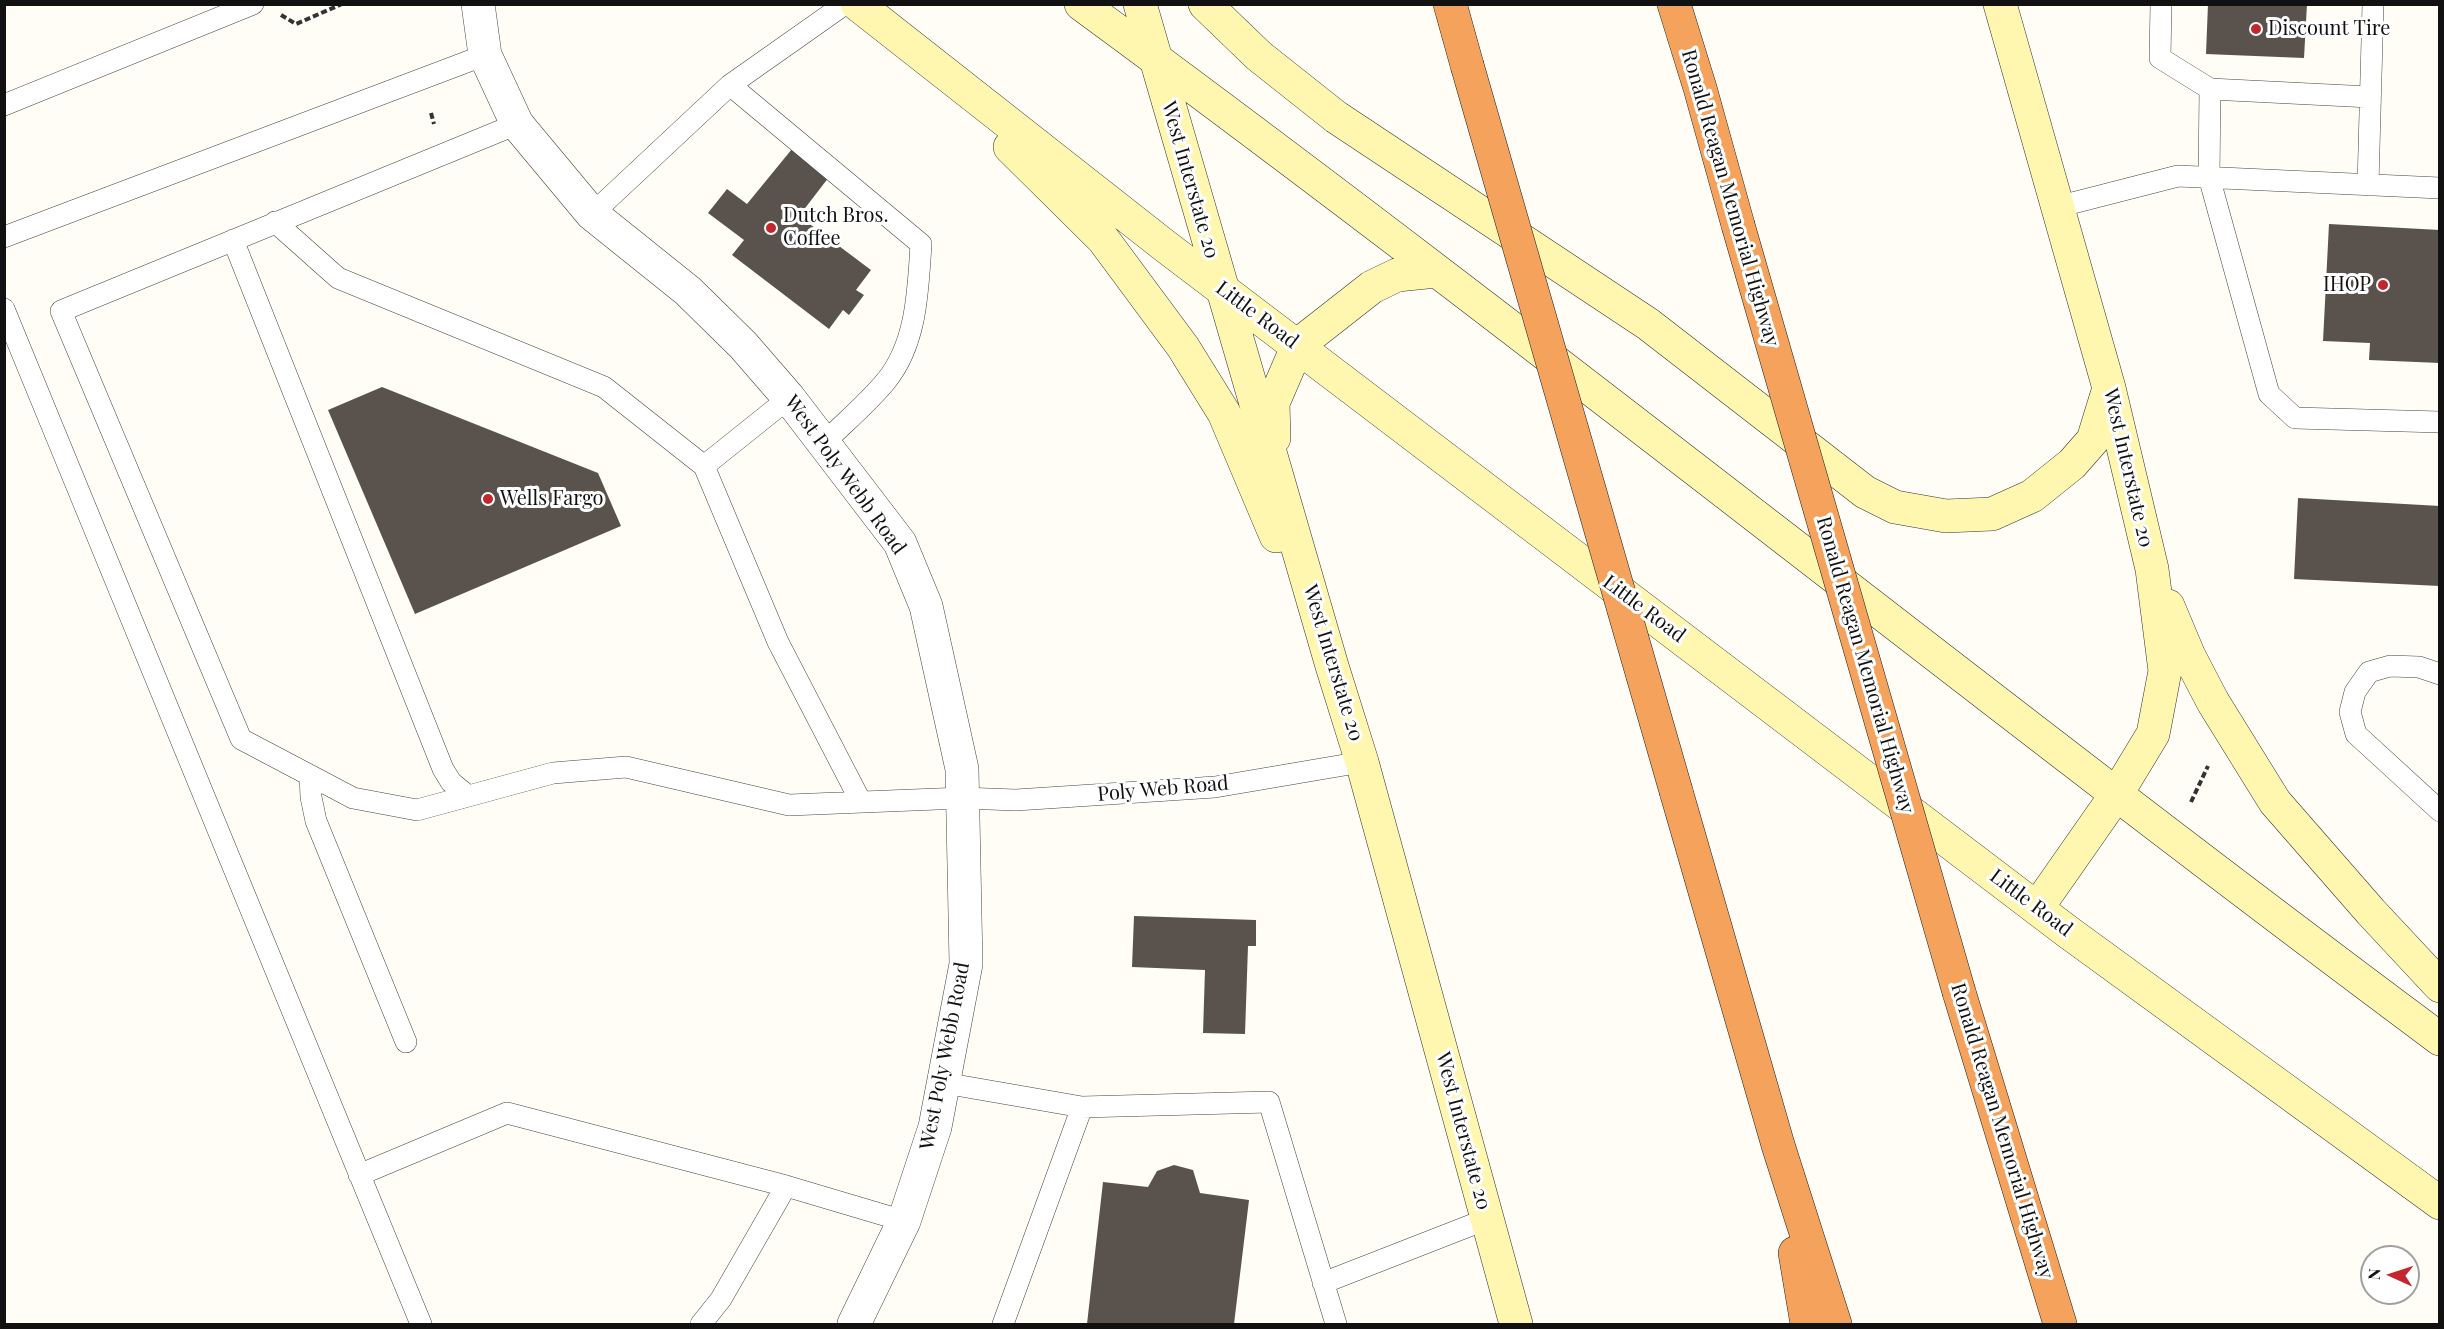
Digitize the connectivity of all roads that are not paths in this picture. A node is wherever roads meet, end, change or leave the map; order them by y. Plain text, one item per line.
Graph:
1 (253, 4) edge
2 (478, 4) edge
3 (844, 4) edge
4 (857, 4) edge
5 (1081, 4) edge
6 (1140, 4) edge
7 (1205, 4) edge
8 (1674, 4) edge
9 (1685, 4) edge
10 (2000, 4) edge
11 (2161, 4) edge
12 (2373, 4) edge
13 (1451, 13) edge
14 (888, 28) junction
15 (485, 55) junction
16 (1155, 59) junction
17 (730, 85) junction
18 (1700, 88) junction
19 (2210, 89) junction
20 (2370, 97) junction
21 (4, 105) edge
22 (517, 124) junction
23 (2209, 177) junction
24 (2368, 185) junction
25 (2439, 188) edge
26 (2057, 207) junction
27 (592, 214) junction
28 (275, 222) junction
29 (4, 237) edge
30 (228, 241) junction
31 (1436, 271) junction
32 (1222, 289) junction
33 (4, 309) edge
34 (1298, 345) junction
35 (2109, 388) junction
36 (789, 398) junction
37 (2439, 422) edge
38 (824, 443) junction
39 (704, 466) junction
40 (1275, 467) junction
41 (2152, 569) junction
42 (1332, 666) junction
43 (2439, 674) edge
44 (1362, 762) junction
45 (310, 776) junction
46 (2116, 795) junction
47 (468, 796) junction
48 (962, 798) junction
49 (861, 802) junction
50 (2439, 812) edge
51 (2037, 908) junction
52 (2439, 986) edge
53 (2439, 1039) edge
54 (405, 1042) dead end
55 (944, 1083) junction
56 (1082, 1107) junction
57 (1778, 1145) junction
58 (359, 1175) junction
59 (786, 1186) junction
60 (2439, 1203) edge
61 (1487, 1219) junction
62 (904, 1221) junction
63 (1323, 1283) junction
64 (421, 1324) edge
65 (701, 1324) edge
66 (854, 1324) edge
67 (1003, 1324) edge
68 (1336, 1324) edge
69 (1515, 1324) edge
70 (1807, 1324) edge
71 (1835, 1324) edge
72 (2060, 1324) edge

1 - 21 lane
2 - 15 street, West Poly Webb Road
3 - 17 lane
4 - 14 main road, Little Road
5 - 16 main road
6 - 16 main road, West Interstate 20
7 - 35 main road
8 - 18 highway, Ronald Reagan Memorial Highway
9 - 18 highway
10 - 26 main road, West Interstate 20
11 - 19 lane
12 - 20 lane
13 - 57 highway, bridge
14 - 32 main road, Little Road
14 - 42 main road
15 - 22 street, West Poly Webb Road
15 - 29 lane
16 - 31 main road
16 - 32 main road, West Interstate 20
17 - 27 lane
17 - 38 lane
18 - 72 highway, Ronald Reagan Memorial Highway, bridge
19 - 20 lane
19 - 23 lane
20 - 24 lane
22 - 27 street, West Poly Webb Road
22 - 28 lane
23 - 24 lane
23 - 26 lane
23 - 37 lane
24 - 25 lane
26 - 35 main road, West Interstate 20
27 - 36 street, West Poly Webb Road
28 - 30 lane
28 - 39 lane
30 - 45 lane, Poly Web Road
30 - 47 lane
31 - 34 main road
31 - 46 main road
32 - 34 main road, Little Road
32 - 40 main road, West Interstate 20
33 - 58 lane
34 - 40 main road
34 - 51 main road, Little Road
35 - 41 main road, West Interstate 20
36 - 38 street, West Poly Webb Road
36 - 39 lane
38 - 48 street, West Poly Webb Road
39 - 49 lane
40 - 42 main road, West Interstate 20
41 - 46 main road, West Interstate 20
41 - 52 main road
42 - 44 main road, West Interstate 20
43 - 50 lane
44 - 48 lane, Poly Web Road
44 - 61 main road, West Interstate 20
45 - 47 lane, Poly Web Road
45 - 54 lane
46 - 51 main road, West Interstate 20
46 - 53 main road
47 - 49 lane, Poly Web Road
48 - 49 lane, Poly Web Road
48 - 55 street, West Poly Webb Road
51 - 60 main road, Little Road
55 - 56 lane
55 - 62 street, West Poly Webb Road
56 - 63 lane
56 - 67 lane
57 - 70 highway
57 - 71 highway
58 - 59 lane
58 - 64 lane
59 - 62 lane
59 - 65 lane
61 - 63 lane
61 - 69 main road, West Interstate 20
62 - 66 street, West Poly Webb Road
63 - 68 lane

